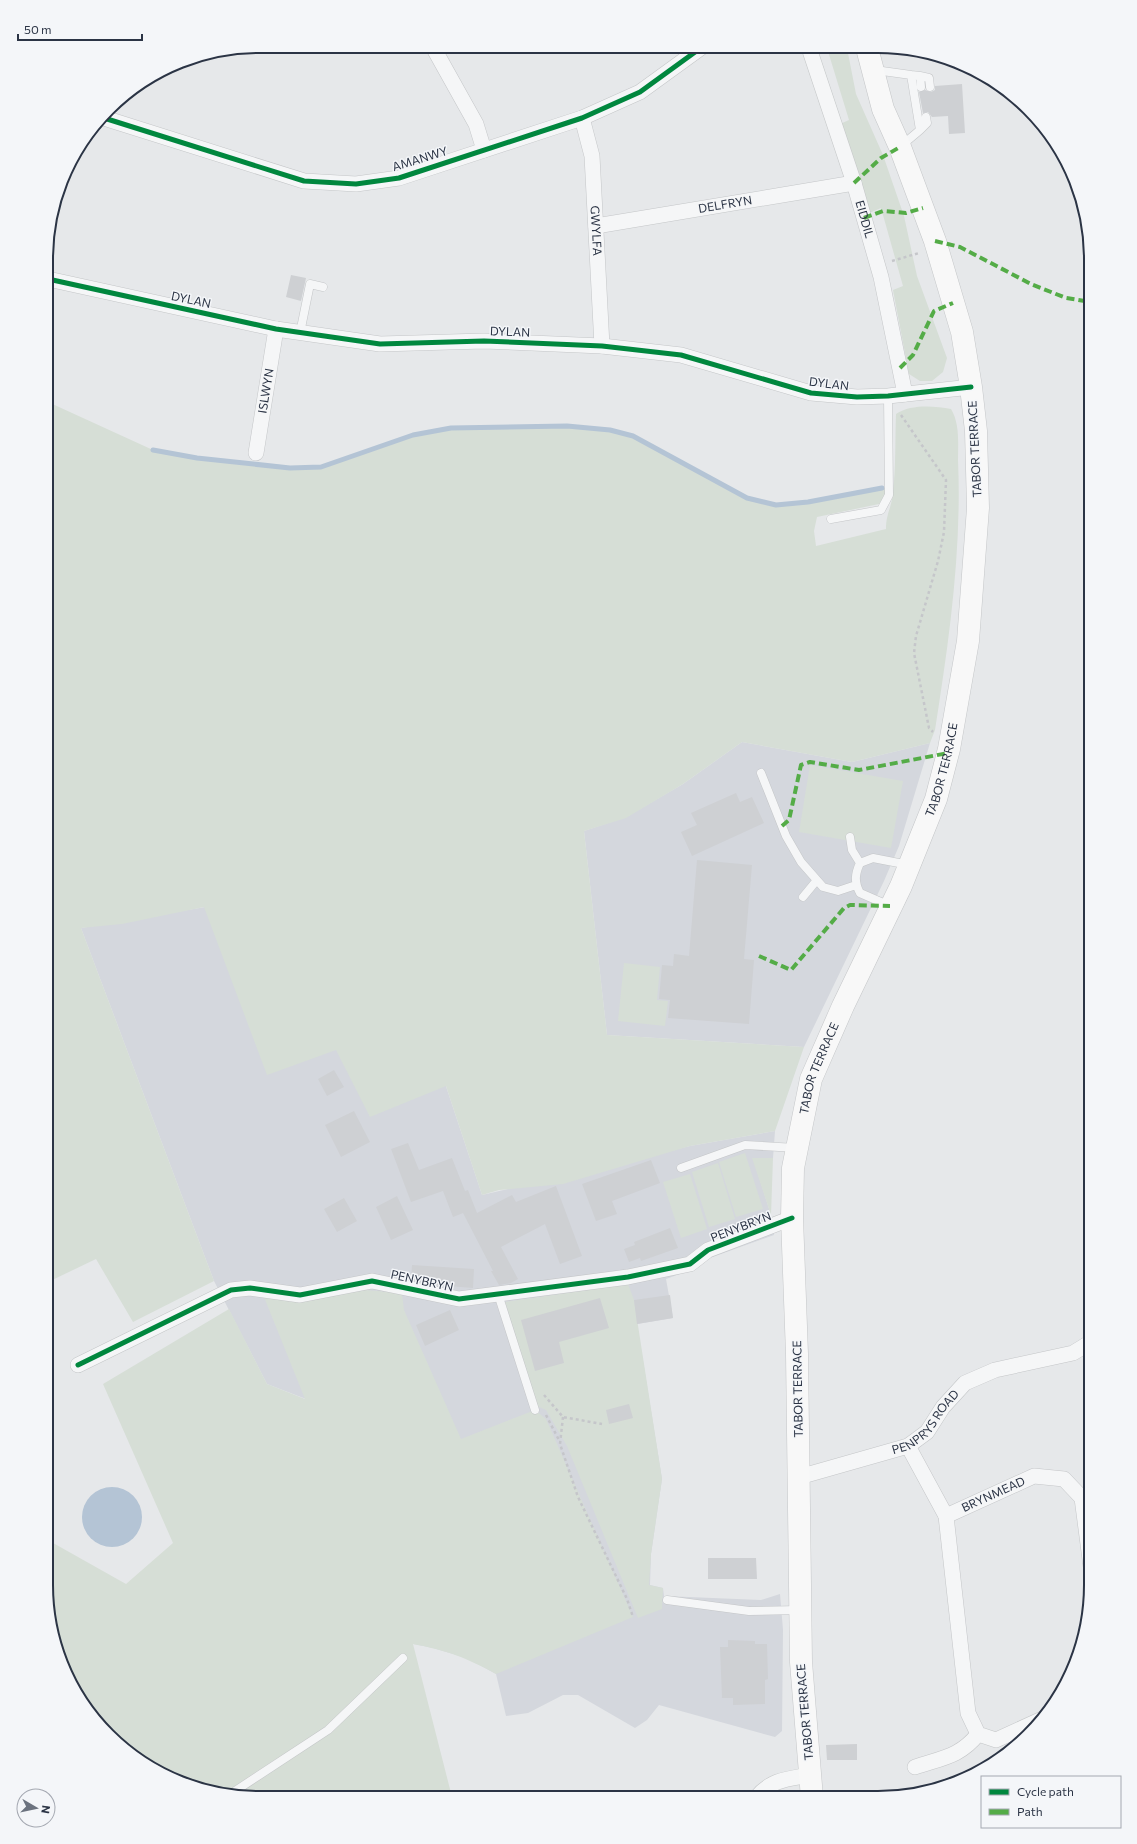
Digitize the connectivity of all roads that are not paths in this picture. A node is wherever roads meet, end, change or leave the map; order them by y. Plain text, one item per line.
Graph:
1 (437, 53) edge
2 (694, 53) edge
3 (811, 53) edge
4 (868, 53) edge
5 (872, 70) junction
6 (910, 74) junction
7 (920, 76) junction
8 (921, 87) dead end
9 (930, 87) dead end
10 (582, 118) junction
11 (108, 119) edge
12 (929, 119) dead end
13 (920, 130) junction
14 (900, 147) junction
15 (484, 150) junction
16 (854, 183) junction
17 (596, 226) junction
18 (53, 280) edge
19 (323, 287) dead end
20 (276, 329) junction
21 (300, 332) junction
22 (602, 346) junction
23 (971, 387) junction
24 (905, 394) junction
25 (888, 396) junction
26 (256, 453) dead end
27 (831, 519) dead end
28 (761, 773) dead end
29 (850, 837) dead end
30 (860, 863) junction
31 (910, 865) junction
32 (817, 880) junction
33 (856, 885) junction
34 (802, 897) dead end
35 (890, 906) junction
36 (797, 1148) junction
37 (681, 1168) dead end
38 (792, 1218) junction
39 (498, 1294) junction
40 (1084, 1346) edge
41 (78, 1365) dead end
42 (535, 1410) road end
43 (908, 1446) junction
44 (799, 1477) junction
45 (1084, 1515) edge
46 (946, 1516) junction
47 (667, 1600) dead end
48 (800, 1610) junction
49 (403, 1658) dead end
50 (1030, 1725) edge
51 (978, 1734) junction
52 (915, 1767) dead end
53 (810, 1775) junction
54 (236, 1790) edge
55 (762, 1791) edge
56 (811, 1791) edge

1 - 15 street
2 - 10 street, AMANWY
3 - 16 street, EIDDIL
4 - 5 main road, TABOR TERRACE
5 - 6 lane
5 - 14 main road, TABOR TERRACE
6 - 7 lane
6 - 13 lane
7 - 8 lane
7 - 9 lane
10 - 15 street, AMANWY
10 - 17 street, GWYLFA
11 - 15 street, AMANWY
12 - 13 lane
13 - 14 lane
14 - 23 main road, TABOR TERRACE
16 - 17 street, DELFRYN
16 - 24 street, EIDDIL
17 - 22 street, GWYLFA
18 - 20 street, DYLAN
19 - 21 lane
20 - 21 street, DYLAN
20 - 26 street, ISLWYN
21 - 22 street, DYLAN
22 - 25 street, DYLAN
23 - 24 street, DYLAN
23 - 31 main road, TABOR TERRACE
24 - 25 street, DYLAN
25 - 27 lane
28 - 32 lane
29 - 30 lane
30 - 31 lane
30 - 33 lane
31 - 35 main road, TABOR TERRACE
32 - 33 lane
32 - 34 lane
33 - 35 lane
35 - 36 main road, TABOR TERRACE
36 - 37 lane
36 - 38 main road, TABOR TERRACE
38 - 39 street, PENYBRYN
38 - 44 main road, TABOR TERRACE
39 - 41 street, PENYBRYN
39 - 42 lane
40 - 43 street, PENPRYS ROAD
43 - 44 street, PENPRYS ROAD
43 - 46 street, BRYNMEAD
44 - 48 main road, TABOR TERRACE
45 - 46 street, BRYNMEAD
46 - 51 street, BRYNMEAD
47 - 48 lane
48 - 53 main road, TABOR TERRACE
49 - 54 lane
50 - 51 street
51 - 52 street
53 - 55 street
53 - 56 main road, TABOR TERRACE

